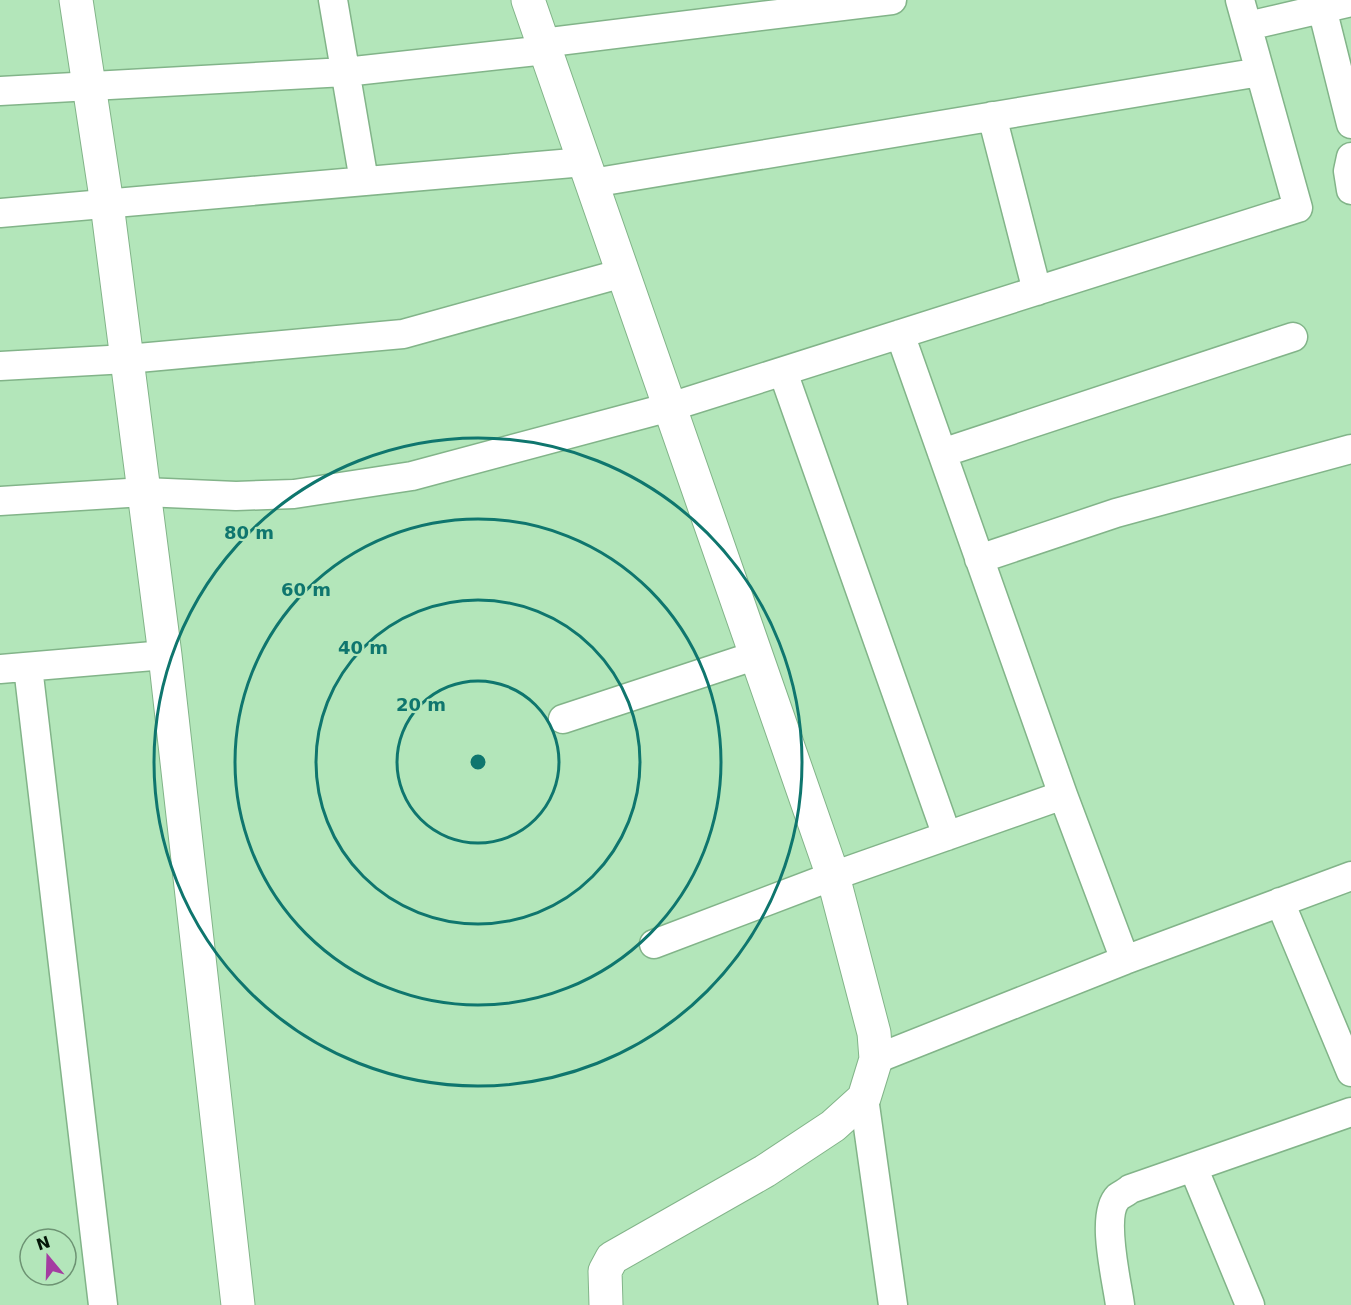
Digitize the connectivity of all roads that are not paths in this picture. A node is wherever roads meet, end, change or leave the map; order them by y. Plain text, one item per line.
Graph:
1 (76, 0) edge
2 (333, 0) edge
3 (528, 0) edge
4 (892, 0) edge
5 (1351, 2) edge
6 (1321, 5) edge
7 (1244, 13) edge
8 (544, 46) junction
9 (345, 72) junction
10 (1260, 72) junction
11 (89, 88) junction
12 (0, 91) edge
13 (992, 116) junction
14 (1351, 124) edge
15 (1351, 157) edge
16 (588, 172) junction
17 (364, 182) junction
18 (1351, 190) edge
19 (107, 204) junction
20 (0, 213) edge
21 (623, 273) junction
22 (1037, 291) junction
23 (900, 334) junction
24 (1293, 337) dead end
25 (127, 359) junction
26 (0, 366) edge
27 (783, 372) junction
28 (670, 407) junction
29 (1351, 449) edge
30 (942, 453) junction
31 (144, 492) junction
32 (0, 501) edge
33 (979, 559) junction
34 (165, 655) junction
35 (757, 655) junction
36 (28, 667) junction
37 (0, 669) edge
38 (563, 719) dead end
39 (1063, 795) junction
40 (947, 836) junction
41 (833, 876) junction
42 (1351, 876) edge
43 (1280, 902) junction
44 (654, 944) dead end
45 (1125, 960) junction
46 (876, 1059) junction
47 (1351, 1072) edge
48 (864, 1098) junction
49 (1351, 1112) edge
50 (1193, 1167) junction
51 (103, 1305) edge
52 (238, 1305) edge
53 (606, 1305) edge
54 (893, 1305) edge
55 (1120, 1305) edge
56 (1250, 1305) edge

1 - 11 street
2 - 9 street
3 - 8 street
4 - 8 street
5 - 6 street
6 - 7 street
6 - 14 street
7 - 10 street
8 - 9 street
8 - 16 street
9 - 11 street
9 - 17 street
10 - 13 street
10 - 22 street
11 - 12 street
11 - 19 street
13 - 16 street
13 - 22 street
15 - 18 street
16 - 17 street
16 - 21 street
17 - 19 street
19 - 20 street
19 - 25 street
21 - 25 street
21 - 28 street
22 - 23 street
23 - 27 street
23 - 30 street
24 - 30 street
25 - 26 street
25 - 31 street
27 - 28 street
27 - 40 street
28 - 31 street
28 - 35 street
29 - 33 street
30 - 33 street
31 - 32 street
31 - 34 street
33 - 39 street
34 - 36 street
34 - 52 street
35 - 38 street
35 - 41 street
36 - 37 street
36 - 51 street
39 - 40 street
39 - 45 street
40 - 41 street
41 - 44 street
41 - 46 street
42 - 43 street
43 - 45 street
43 - 47 street
45 - 46 street
46 - 48 street
48 - 53 street
48 - 54 street
49 - 50 street
50 - 55 street
50 - 56 street

